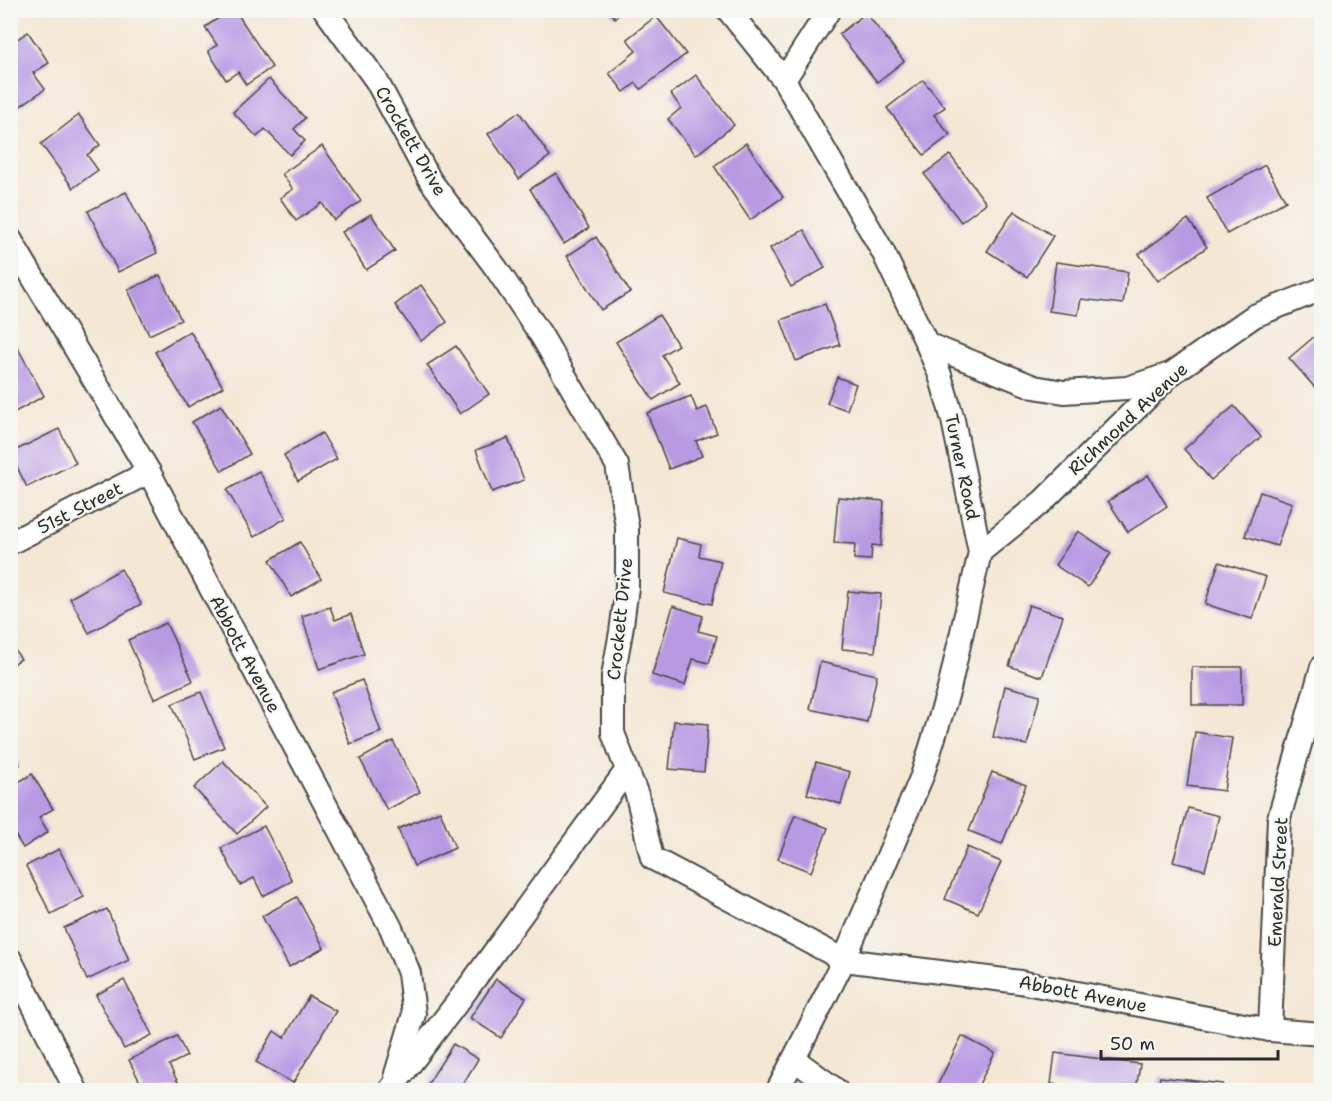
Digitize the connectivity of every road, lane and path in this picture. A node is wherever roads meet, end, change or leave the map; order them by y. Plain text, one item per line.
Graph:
1 (325, 10) edge
2 (728, 10) edge
3 (829, 10) edge
4 (784, 80) junction
5 (10, 239) edge
6 (1322, 289) edge
7 (927, 344) junction
8 (1171, 374) junction
9 (149, 472) junction
10 (10, 543) edge
11 (980, 552) junction
12 (1322, 667) edge
13 (627, 770) junction
14 (10, 959) edge
15 (844, 960) junction
16 (1270, 1030) junction
17 (1322, 1034) edge
18 (795, 1060) junction
19 (391, 1089) edge
20 (76, 1090) edge
21 (778, 1090) edge
22 (836, 1090) edge

1 - 13 street, Crockett Drive
2 - 4 street, Turner Road
3 - 4 street
4 - 7 street, Turner Road
5 - 9 street, Abbott Avenue
6 - 8 street, Richmond Avenue
7 - 8 street
7 - 11 street, Turner Road
8 - 11 street, Richmond Avenue
9 - 10 street, 51st Street
9 - 19 street, Abbott Avenue
11 - 15 street, Turner Road
12 - 16 street, Emerald Street
13 - 15 street, Crockett Drive
13 - 19 street
14 - 20 street
15 - 16 street, Abbott Avenue
15 - 18 street, Turner Road
16 - 17 street, Abbott Avenue
18 - 21 street, Turner Road
18 - 22 street

